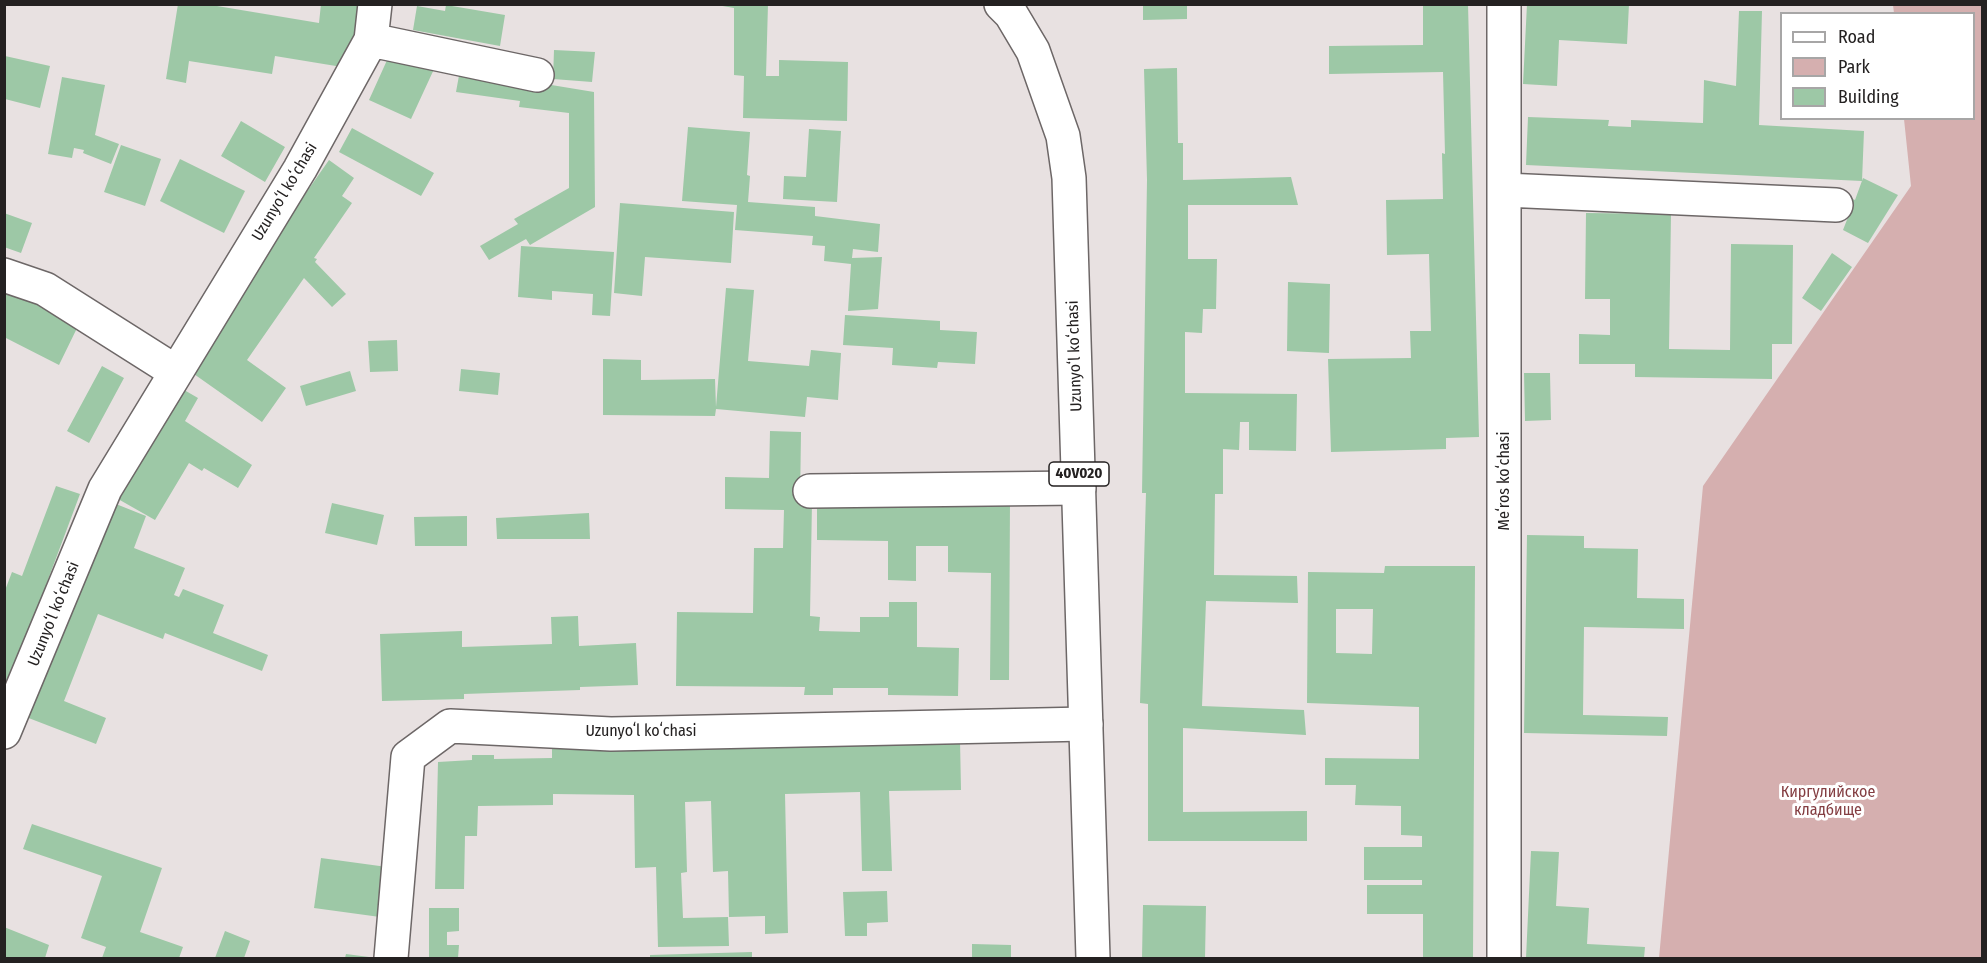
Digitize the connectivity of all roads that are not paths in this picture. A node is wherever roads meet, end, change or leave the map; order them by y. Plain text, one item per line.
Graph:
1 (375, 4) edge
2 (1504, 4) edge
3 (1011, 8) edge
4 (371, 40) junction
5 (537, 75) dead end
6 (1505, 190) junction
7 (1836, 205) dead end
8 (4, 275) edge
9 (176, 372) junction
10 (1079, 488) junction
11 (810, 491) dead end
12 (1086, 724) junction
13 (4, 732) edge
14 (391, 958) edge
15 (1093, 958) edge
16 (1504, 958) edge

1 - 4 street, Uzunyoʻl koʻchasi
2 - 6 street, Meʻros koʻchasi
3 - 10 street, Uzunyoʻl koʻchasi / 40V020
4 - 5 street
4 - 9 street, Uzunyoʻl koʻchasi
6 - 7 street
6 - 16 street, Meʻros koʻchasi
8 - 9 street
9 - 13 street, Uzunyoʻl koʻchasi
10 - 11 street
10 - 12 street, Uzunyoʻl koʻchasi / 40V020
12 - 14 street, Uzunyoʻl koʻchasi
12 - 15 street, Uzunyoʻl koʻchasi / 40V020

